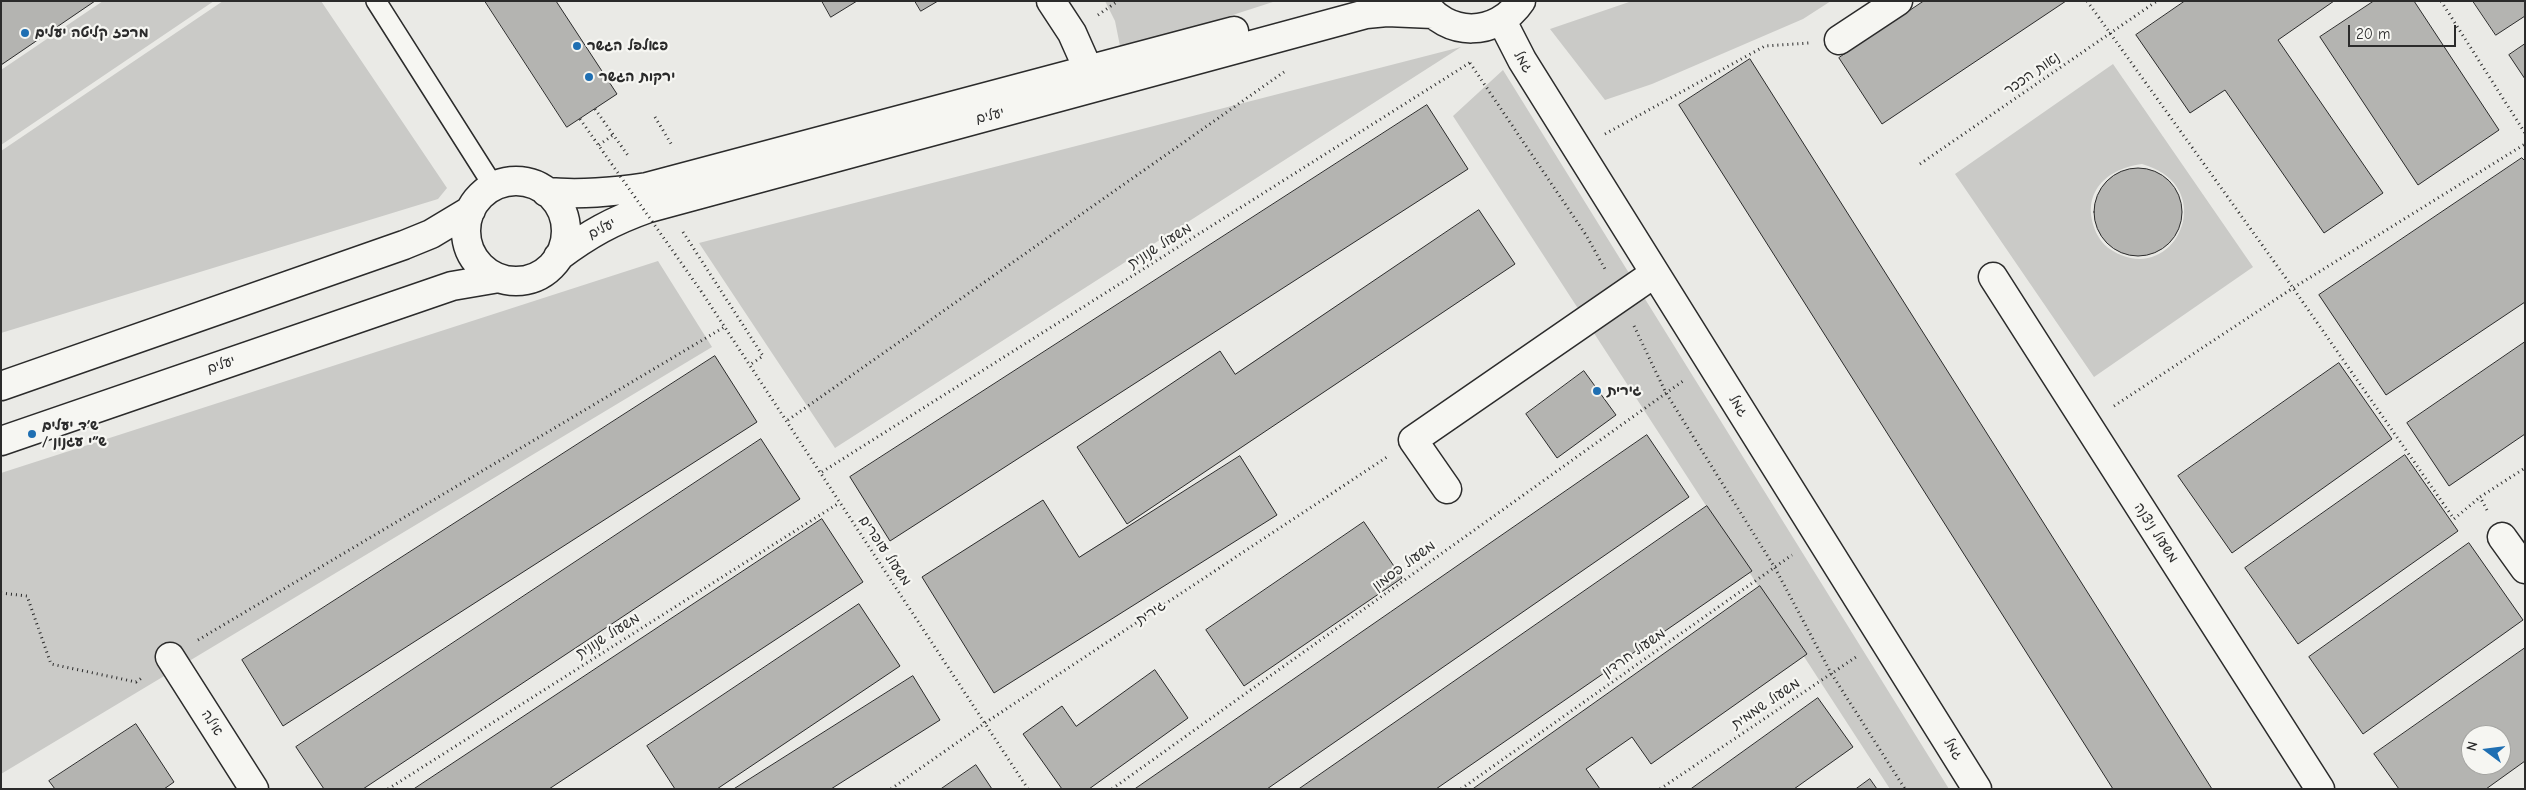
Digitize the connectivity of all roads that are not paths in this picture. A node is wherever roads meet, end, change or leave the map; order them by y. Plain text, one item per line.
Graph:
1 (376, 1) edge
2 (1051, 1) edge
3 (1344, 1) edge
4 (1521, 1) edge
5 (1898, 1) edge
6 (1428, 8) edge
7 (1505, 29) junction
8 (1839, 40) road end
9 (1088, 69) junction
10 (494, 187) junction
11 (546, 192) junction
12 (471, 210) junction
13 (558, 257) junction
14 (1655, 273) junction
15 (1993, 277) dead end
16 (499, 278) junction
17 (1, 386) edge
18 (1, 441) edge
19 (1447, 489) dead end
20 (2502, 537) road end
21 (2525, 569) edge
22 (170, 657) road end
23 (254, 789) edge
24 (1977, 789) edge
25 (2320, 789) edge

1 - 10 lane
2 - 9 street
3 - 9 street, יעלים
4 - 7 street
5 - 8 street
6 - 7 street
6 - 13 street, יעלים
7 - 14 street, גמל
9 - 11 street, יעלים
10 - 11 street
10 - 12 street
11 - 13 street
12 - 16 street
12 - 17 street
13 - 16 street
14 - 19 street
14 - 24 street, גמל
15 - 25 street, משעול ניצנה
16 - 18 street, יעלים
20 - 21 street
22 - 23 street, אילה

